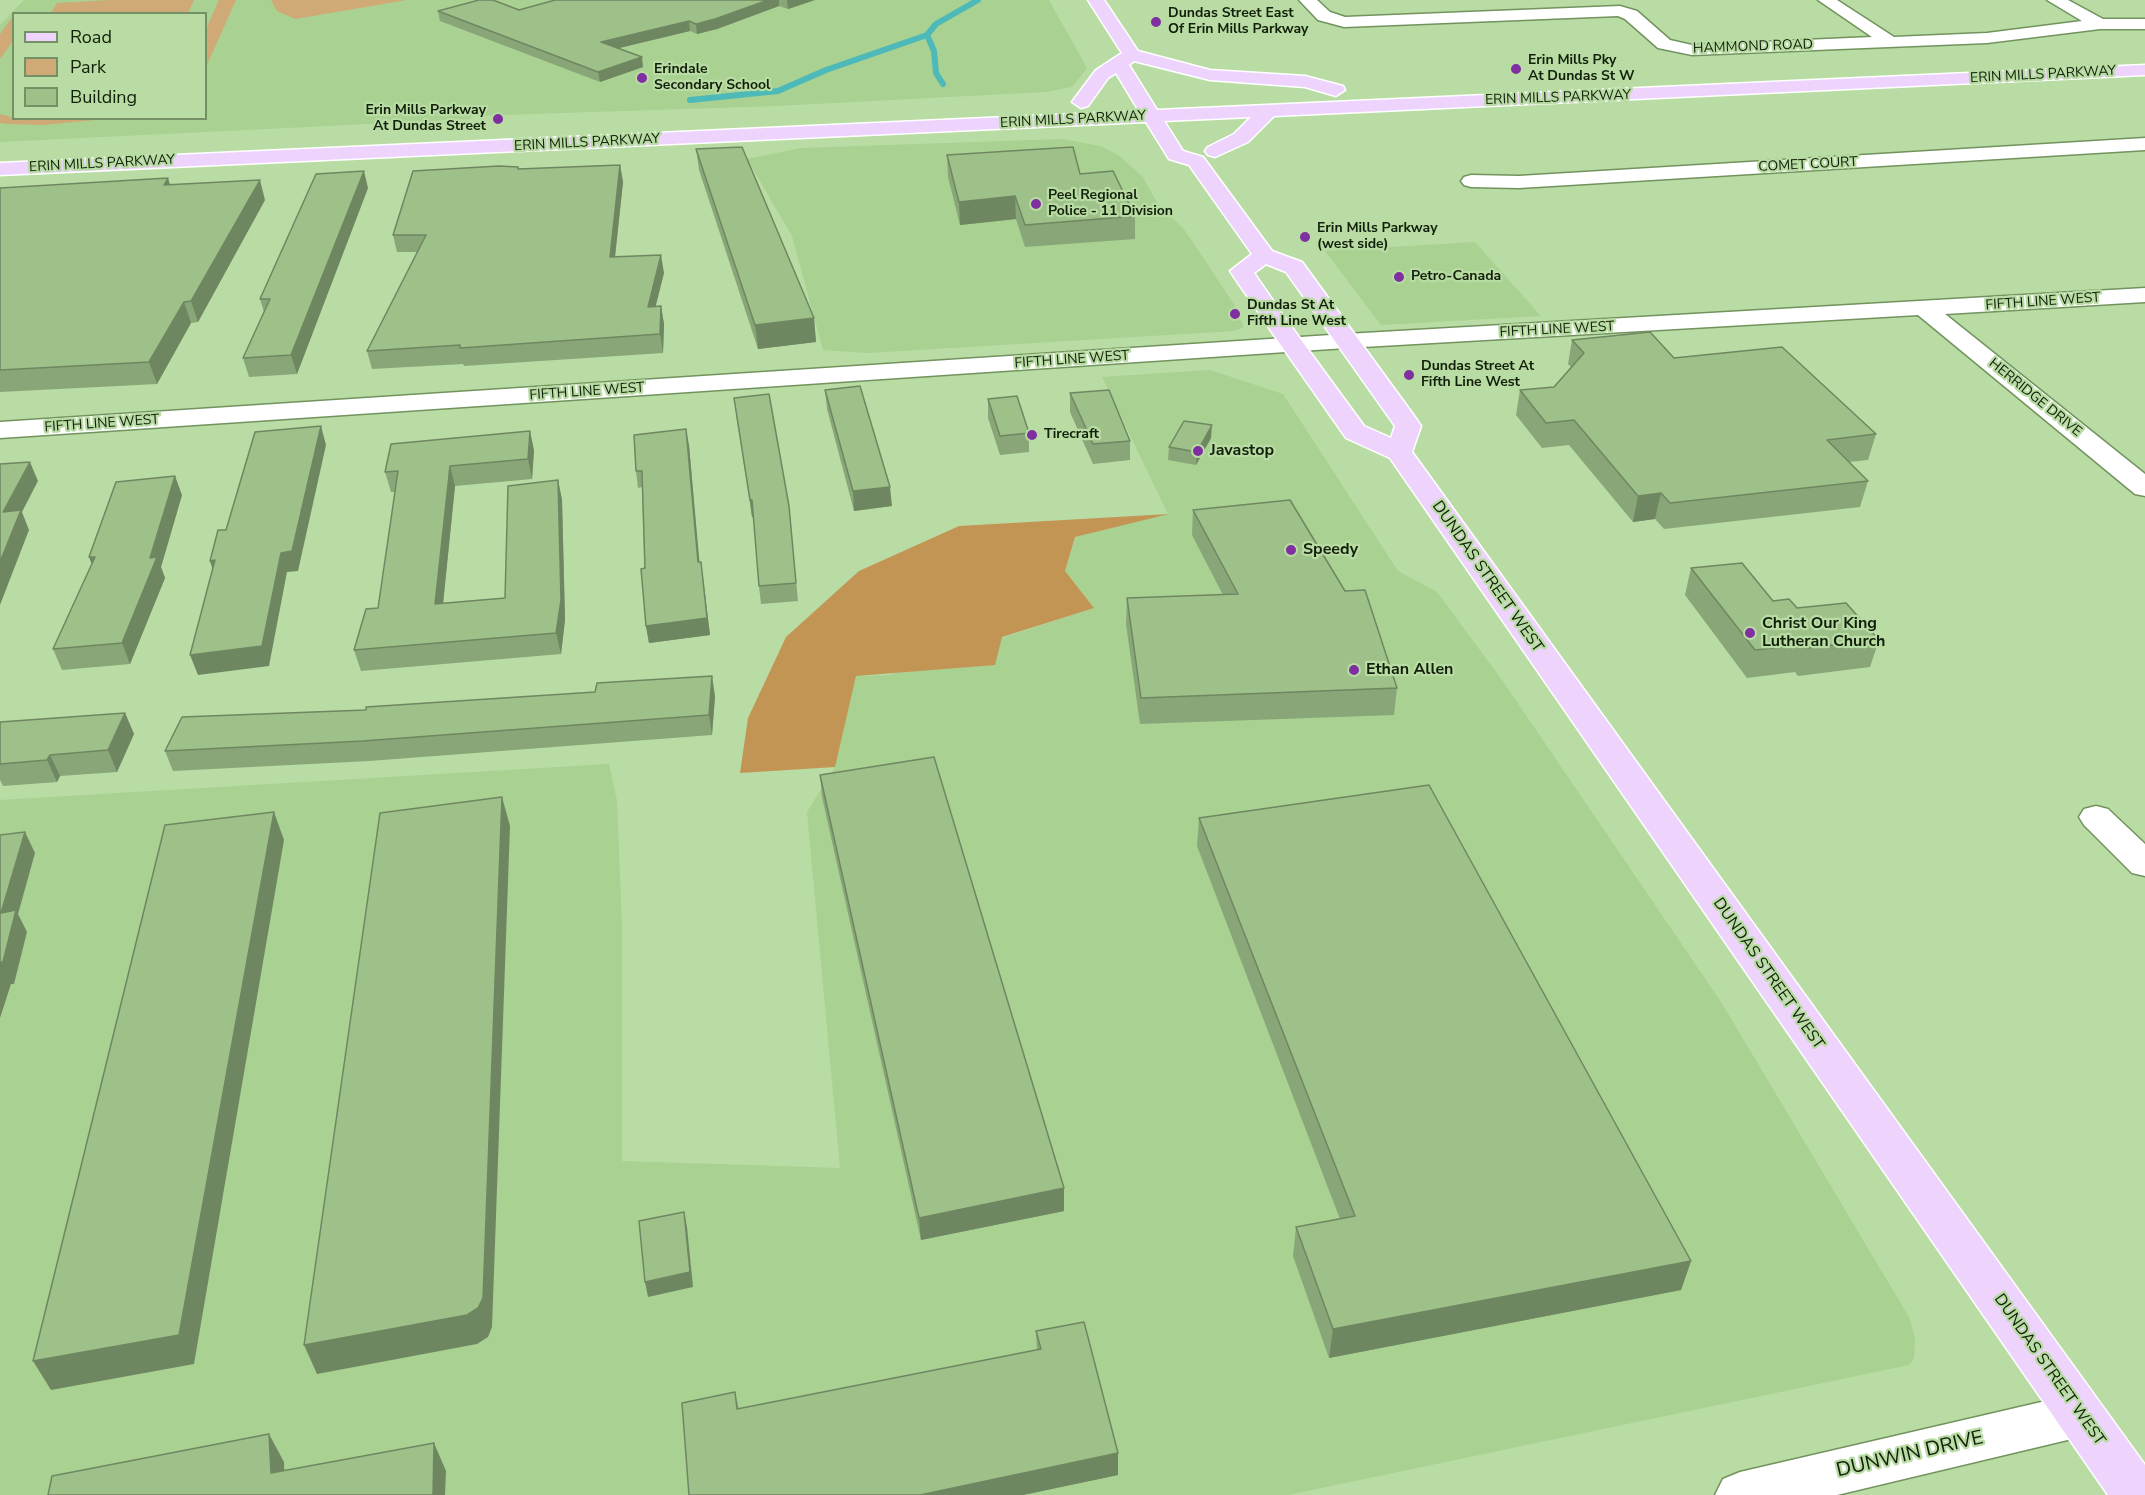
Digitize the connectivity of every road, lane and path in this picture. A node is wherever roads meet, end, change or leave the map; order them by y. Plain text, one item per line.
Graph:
1 (1096, 0) edge
2 (1307, 0) edge
3 (1826, 0) edge
4 (2055, 0) edge
5 (2100, 24) junction
6 (2145, 24) edge
7 (1889, 41) junction
8 (2145, 53) edge
9 (1125, 59) junction
10 (1154, 62) junction
11 (2145, 70) edge
12 (1636, 75) dead end
13 (1456, 84) dead end
14 (1336, 90) junction
15 (1173, 91) junction
16 (1141, 99) junction
17 (1081, 102) junction
18 (1268, 111) junction
19 (786, 114) dead end
20 (1190, 114) junction
21 (1152, 116) junction
22 (711, 117) dead end
23 (1051, 121) junction
24 (1123, 135) dead end
25 (1146, 140) dead end
26 (1169, 144) junction
27 (2145, 144) edge
28 (0, 150) edge
29 (1205, 156) junction
30 (0, 169) edge
31 (1472, 181) dead end
32 (1263, 256) junction
33 (2145, 295) edge
34 (1925, 309) junction
35 (1346, 341) junction
36 (1292, 345) junction
37 (0, 430) edge
38 (1399, 452) junction
39 (2140, 479) edge
40 (2096, 817) dead end
41 (2145, 864) edge
42 (2080, 1414) junction
43 (1740, 1495) edge
44 (2137, 1495) edge

1 - 9 main road
2 - 7 street, HAMMOND ROAD
3 - 7 street
4 - 5 street
5 - 6 street, HAMMOND ROAD
5 - 7 street, HAMMOND ROAD
8 - 12 main road, ERIN MILLS PARKWAY
9 - 10 main road
9 - 16 main road
9 - 17 main road
10 - 14 main road
10 - 15 main road
11 - 18 main road, ERIN MILLS PARKWAY
13 - 14 main road, ERIN MILLS PARKWAY
14 - 15 main road, ERIN MILLS PARKWAY
15 - 16 main road, ERIN MILLS PARKWAY
15 - 20 main road
16 - 17 main road, ERIN MILLS PARKWAY
16 - 21 main road
17 - 19 main road, ERIN MILLS PARKWAY
18 - 20 main road, ERIN MILLS PARKWAY
18 - 29 main road
20 - 21 main road, ERIN MILLS PARKWAY
20 - 29 main road
21 - 23 main road, ERIN MILLS PARKWAY
21 - 26 main road
22 - 28 main road, ERIN MILLS PARKWAY
23 - 24 main road
23 - 30 main road, ERIN MILLS PARKWAY
25 - 26 main road
26 - 29 main road
27 - 31 street, COMET COURT
29 - 32 main road
32 - 35 main road
32 - 36 main road
33 - 34 street, FIFTH LINE WEST
34 - 35 street, FIFTH LINE WEST
34 - 39 street, HERRIDGE DRIVE
35 - 36 street, FIFTH LINE WEST
35 - 38 main road
36 - 37 street, FIFTH LINE WEST
36 - 38 main road
38 - 42 main road, DUNDAS STREET WEST
40 - 41 street
42 - 43 street, DUNWIN DRIVE
42 - 44 main road, DUNDAS STREET WEST

